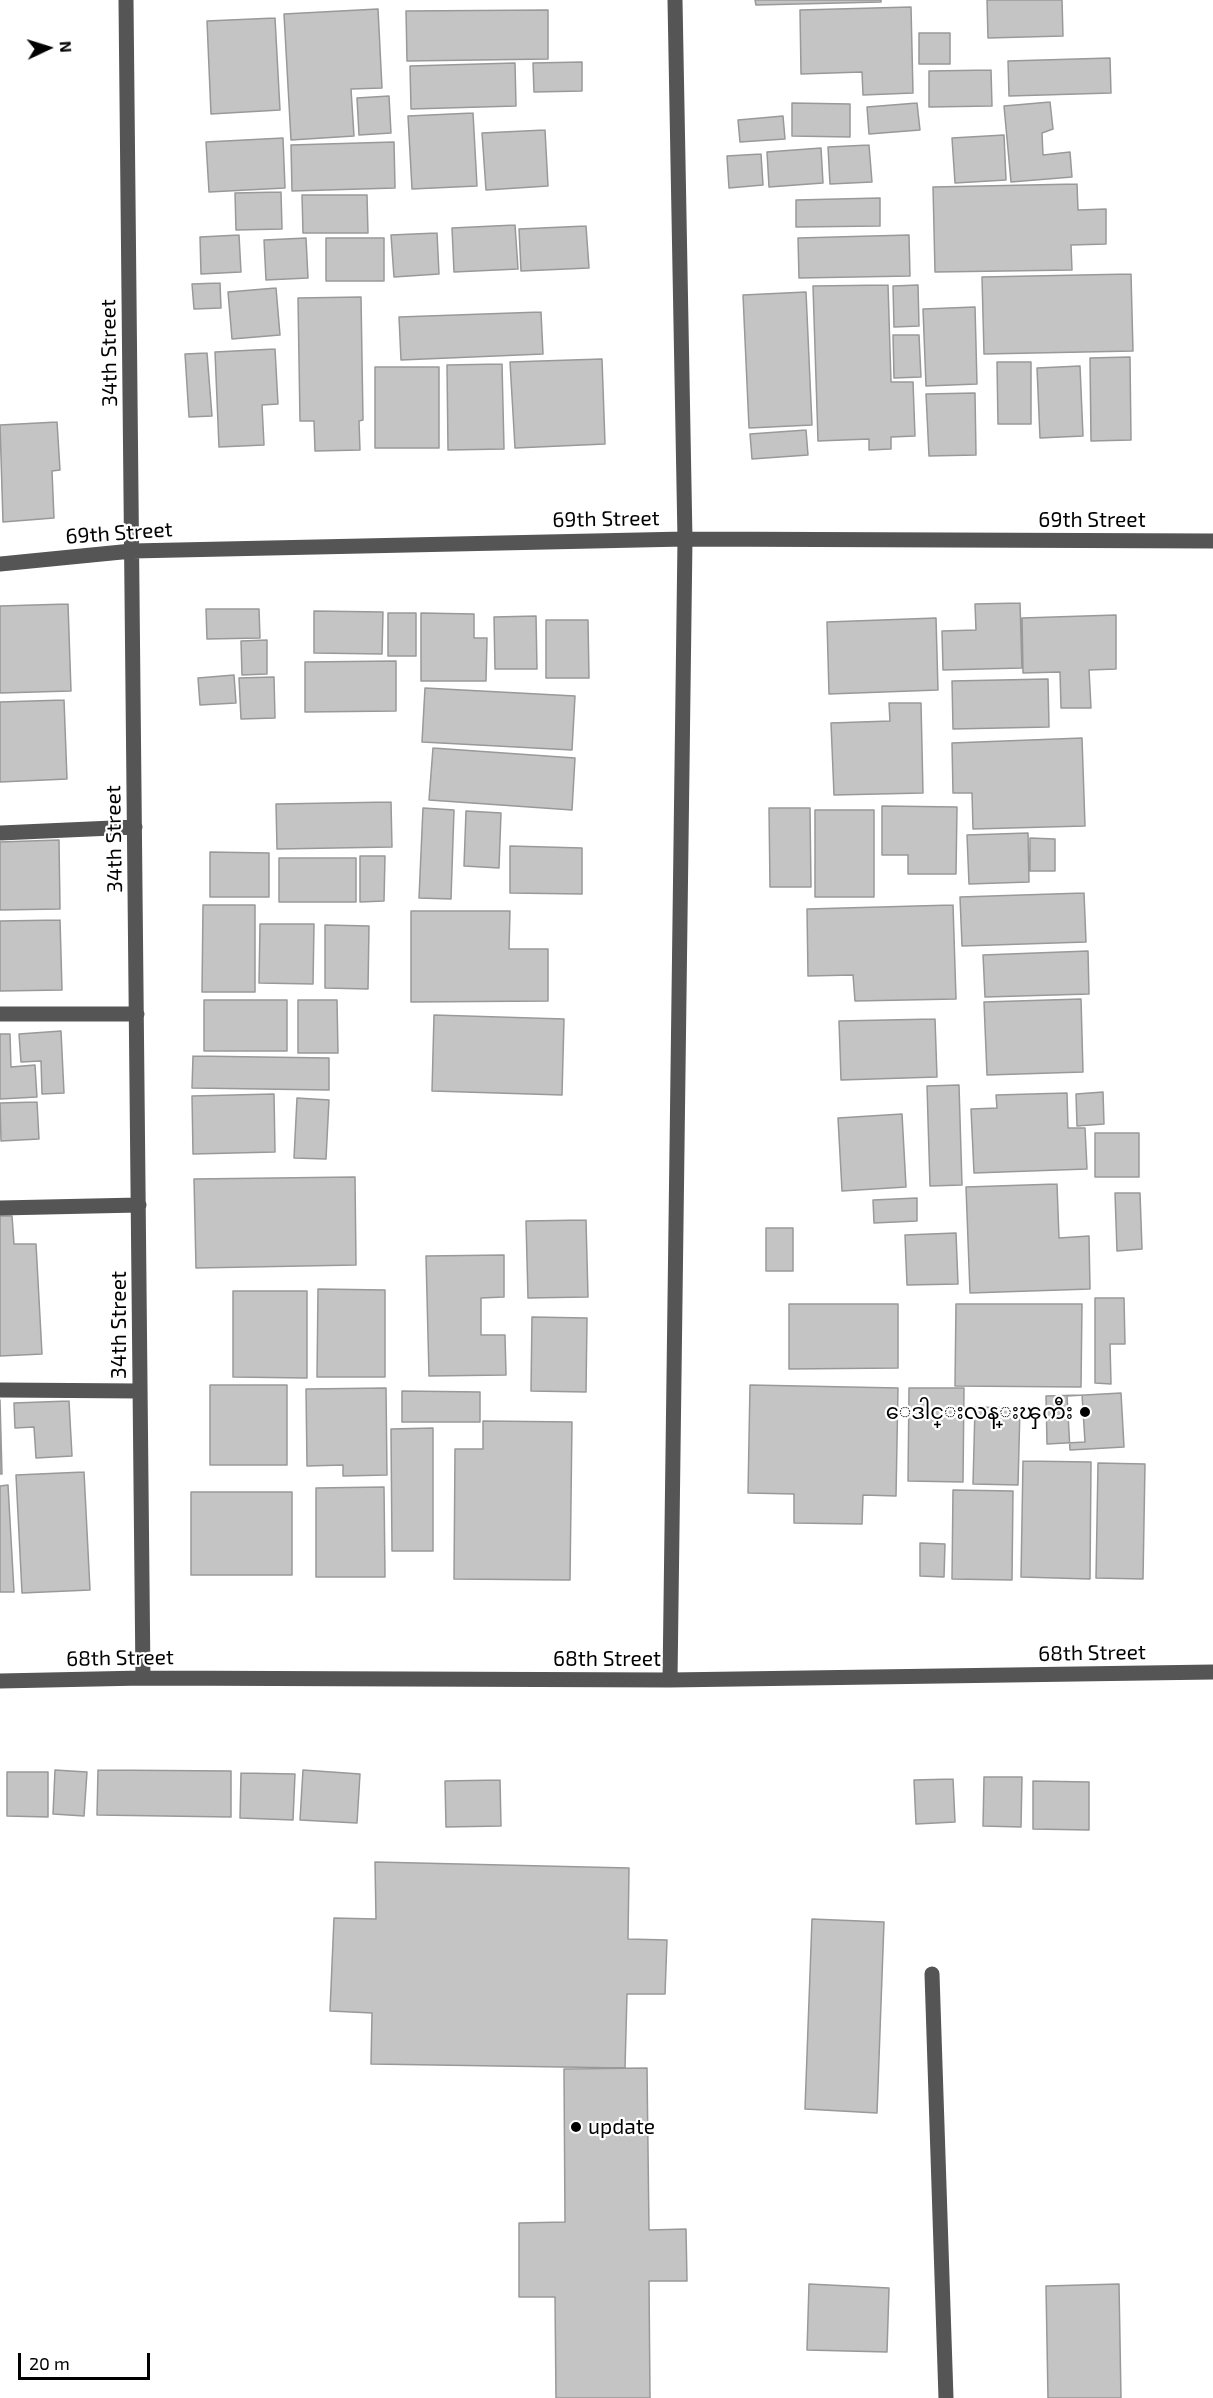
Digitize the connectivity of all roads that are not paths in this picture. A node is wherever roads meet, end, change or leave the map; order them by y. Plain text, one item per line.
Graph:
1 (126, 0) edge
2 (675, 0) edge
3 (685, 539) junction
4 (1213, 541) edge
5 (132, 551) junction
6 (0, 564) edge
7 (135, 827) junction
8 (0, 832) edge
9 (0, 1014) edge
10 (137, 1014) junction
11 (139, 1205) junction
12 (0, 1208) edge
13 (0, 1390) edge
14 (140, 1391) junction
15 (1213, 1672) edge
16 (144, 1678) junction
17 (670, 1680) junction
18 (0, 1681) edge
19 (932, 1974) dead end
20 (946, 2398) edge

1 - 5 street, 34th Street
2 - 3 street
3 - 4 street, 69th Street
3 - 5 street, 69th Street
3 - 17 street
5 - 6 street, 69th Street
5 - 7 street, 34th Street
7 - 8 street
7 - 10 street, 34th Street
9 - 10 street
10 - 11 street, 34th Street
11 - 12 street
11 - 14 street, 34th Street
13 - 14 street
14 - 16 street, 34th Street
15 - 17 street, 68th Street
16 - 17 street, 68th Street
16 - 18 street, 68th Street
19 - 20 street

